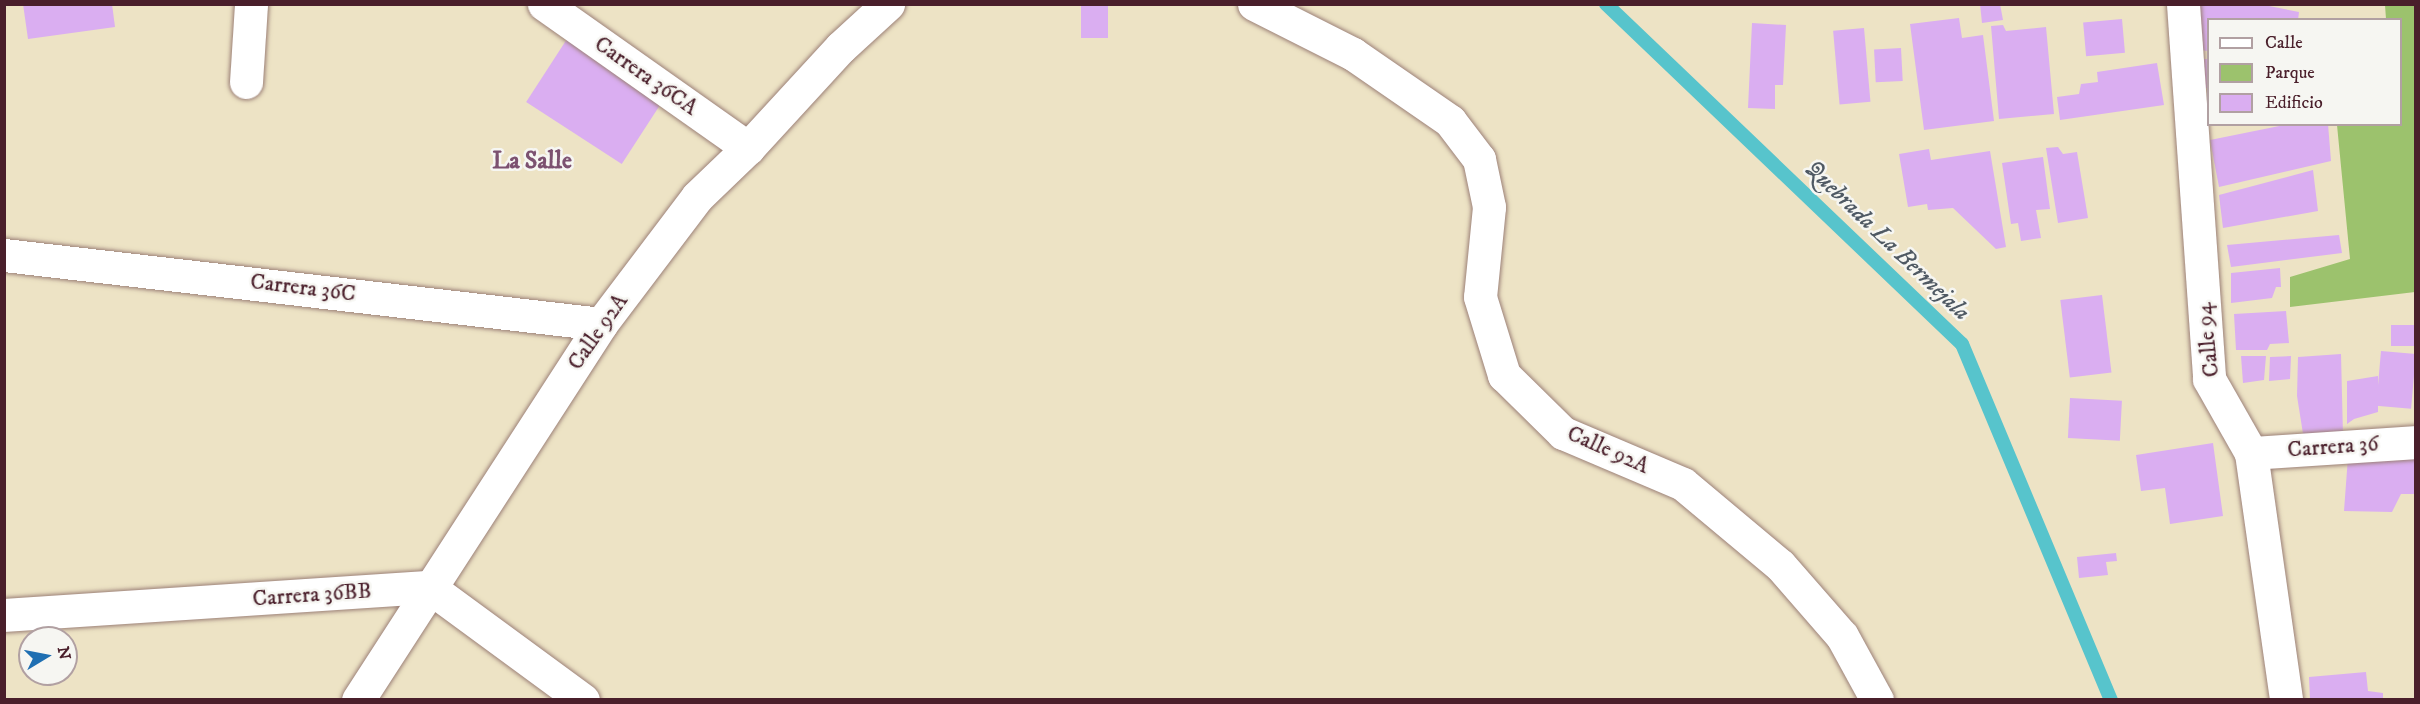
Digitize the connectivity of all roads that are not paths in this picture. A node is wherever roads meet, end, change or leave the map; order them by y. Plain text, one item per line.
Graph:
1 (251, 4) edge
2 (544, 4) edge
3 (888, 4) edge
4 (1254, 4) edge
5 (2183, 4) edge
6 (246, 82) dead end
7 (748, 148) junction
8 (4, 255) edge
9 (601, 324) junction
10 (2415, 442) edge
11 (2252, 453) junction
12 (429, 587) junction
13 (4, 615) edge
14 (358, 699) edge
15 (583, 699) edge
16 (1877, 699) edge
17 (2286, 699) edge

1 - 6 street
2 - 7 street, Carrera 36CA
3 - 7 street, Calle 92A
4 - 16 street, Calle 92A
5 - 11 street, Calle 94
7 - 9 street, Calle 92A
8 - 9 street, Carrera 36C
9 - 12 street, Calle 92A
10 - 11 street, Carrera 36
11 - 17 street, Calle 94
12 - 13 street, Carrera 36BB
12 - 14 street, Calle 92A
12 - 15 street

